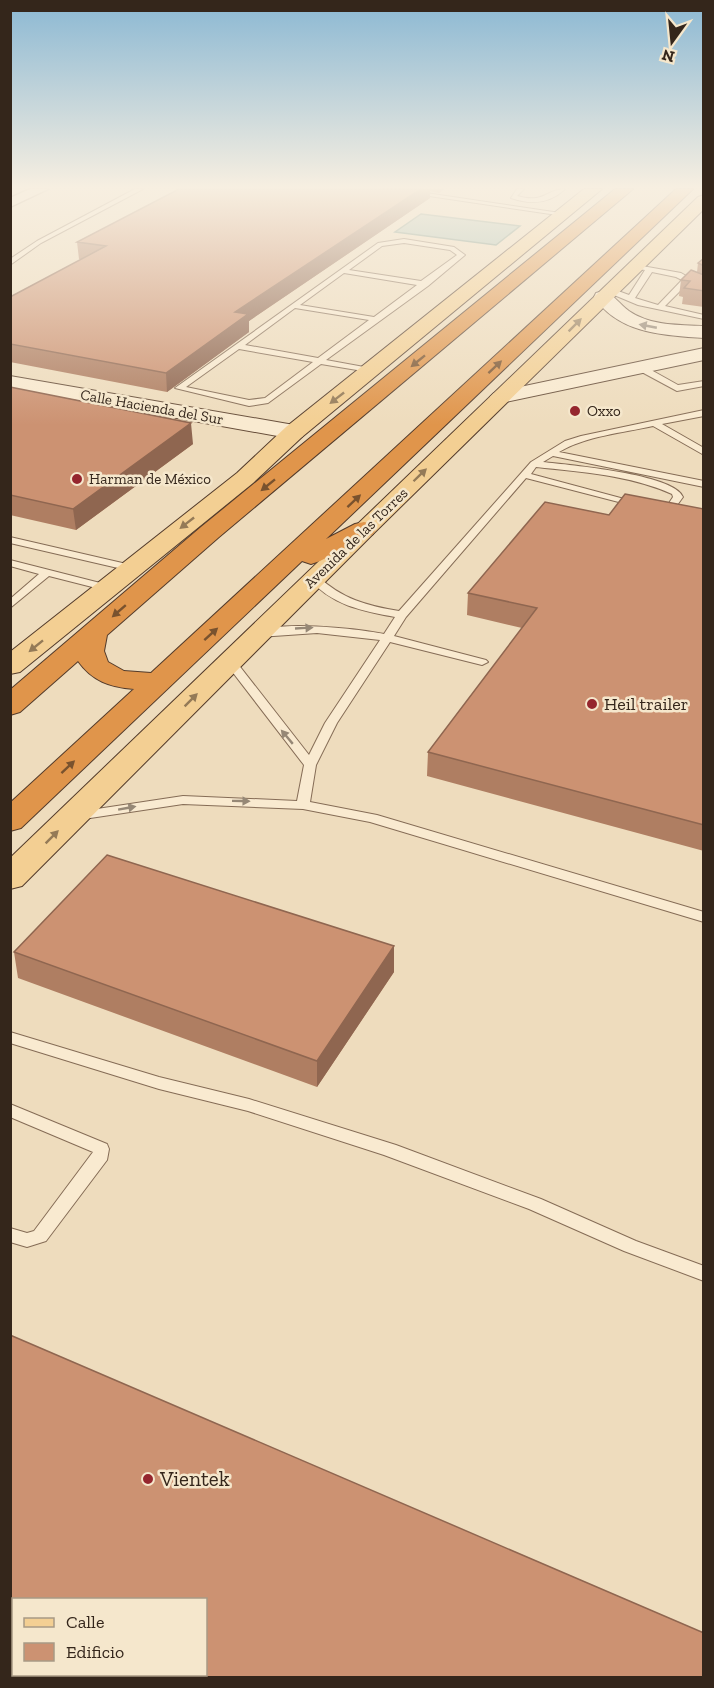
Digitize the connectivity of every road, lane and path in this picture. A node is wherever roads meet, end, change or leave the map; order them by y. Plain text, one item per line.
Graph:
1 (349, 268) edge
2 (445, 268) edge
3 (498, 268) edge
4 (532, 268) joint
5 (627, 268) edge
6 (631, 268) edge
7 (651, 268) edge
8 (345, 271) junction
9 (687, 280) junction
10 (424, 284) junction
11 (704, 289) edge
12 (614, 295) junction
13 (453, 304) junction
14 (294, 306) junction
15 (660, 307) junction
16 (704, 317) edge
17 (375, 319) junction
18 (704, 333) edge
19 (648, 345) dead end
20 (238, 346) junction
21 (626, 349) dead end
22 (700, 357) edge
23 (568, 360) dead end
24 (318, 361) junction
25 (648, 366) junction
26 (533, 367) junction
27 (372, 371) junction
28 (10, 382) edge
29 (704, 383) edge
30 (10, 391) edge
31 (501, 397) junction
32 (701, 415) edge
33 (653, 423) junction
34 (291, 435) junction
35 (704, 452) edge
36 (549, 453) junction
37 (534, 464) junction
38 (524, 475) junction
39 (245, 478) junction
40 (704, 484) edge
41 (364, 529) junction
42 (210, 532) junction
43 (10, 540) edge
44 (10, 562) edge
45 (131, 568) junction
46 (280, 571) junction
47 (47, 572) junction
48 (314, 578) junction
49 (108, 588) junction
50 (10, 605) edge
51 (402, 615) junction
52 (95, 632) junction
53 (257, 634) junction
54 (387, 637) junction
55 (230, 661) junction
56 (482, 662) dead end
57 (10, 666) edge
58 (159, 682) junction
59 (10, 706) edge
60 (310, 765) junction
61 (303, 805) junction
62 (72, 817) junction
63 (10, 821) edge
64 (10, 878) edge
65 (704, 917) edge
66 (10, 1037) edge
67 (10, 1110) edge
68 (10, 1235) edge
69 (704, 1274) edge

1 - 8 lane
2 - 10 lane
3 - 13 main road
4 - 13 highway
4 -> 42 highway
46 -> 5 highway, Avenida de las Torres
6 - 12 main road, Avenida de las Torres
7 - 9 lane
8 - 10 lane
8 - 14 lane
9 - 11 lane
9 - 15 lane
10 - 17 lane
12 - 15 lane
18 -> 12 street
26 -> 12 main road, Avenida de las Torres
13 - 27 main road
14 - 17 lane
14 - 20 lane
15 - 16 lane
17 - 24 lane
18 - 19 street
20 - 24 lane
20 - 24 lane
21 - 25 street
22 - 25 street
23 - 26 street
24 - 27 lane
25 - 29 lane
25 - 31 street
26 - 31 main road, Avenida de las Torres
27 -> 34 main road
28 - 34 street, Calle Hacienda del Sur
30 - 34 street, Calle Hacienda del Sur
41 -> 31 main road, Avenida de las Torres
32 - 33 lane
33 - 35 lane
33 - 36 lane
34 - 39 main road
36 - 37 lane
36 - 40 lane
37 - 38 lane
37 - 38 lane
38 - 51 lane
39 - 42 highway
39 -> 45 main road
41 - 46 highway
41 - 48 main road, Avenida de las Torres
42 -> 52 highway
43 - 45 lane
44 - 47 lane
45 - 49 main road
58 -> 46 highway, Avenida de las Torres
47 - 49 lane
47 - 50 lane
48 - 51 lane
48 - 53 main road, Avenida de las Torres
49 -> 57 main road
51 - 54 lane
52 - 58 highway
52 - 59 highway
53 -> 54 lane
53 - 55 main road, Avenida de las Torres
54 - 56 lane
54 - 60 lane
60 -> 55 lane
62 -> 55 main road, Avenida de las Torres
63 -> 58 highway, Avenida de las Torres
60 - 61 lane
62 -> 61 lane
61 - 65 lane
64 -> 62 main road, Avenida de las Torres
66 - 69 lane
67 - 68 lane

